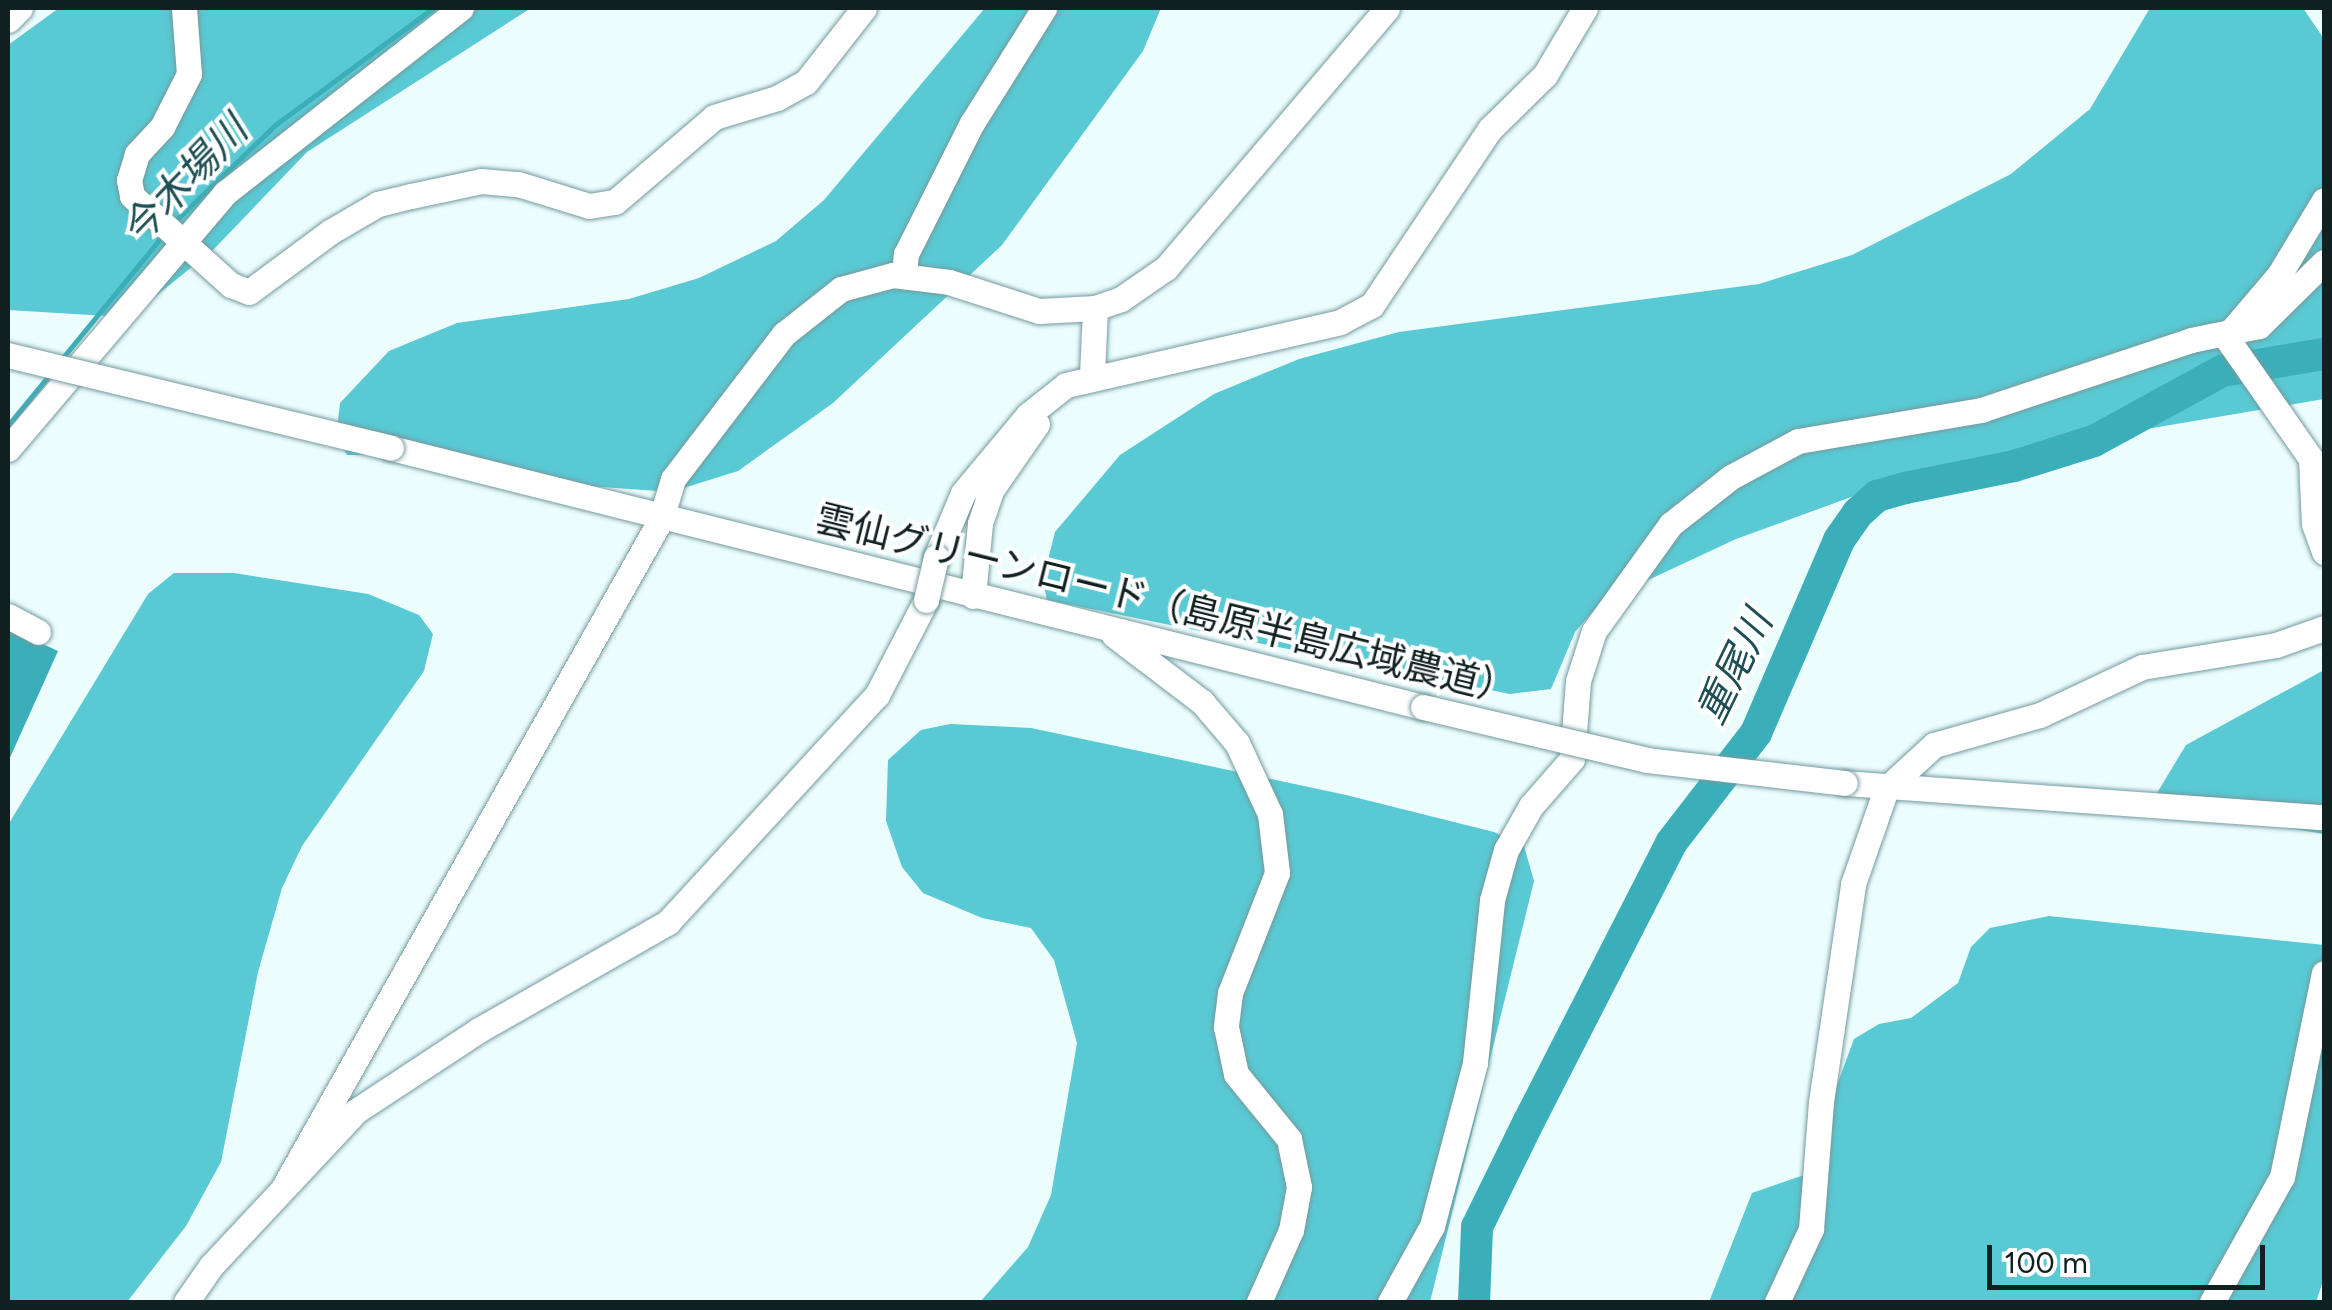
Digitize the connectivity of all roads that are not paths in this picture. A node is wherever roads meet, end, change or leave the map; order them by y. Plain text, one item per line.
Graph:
1 (20, 8) edge
2 (184, 8) edge
3 (461, 8) edge
4 (864, 8) edge
5 (1044, 8) edge
6 (1388, 8) edge
7 (1584, 8) edge
8 (8, 20) edge
9 (2324, 200) edge
10 (173, 237) junction
11 (2324, 262) edge
12 (904, 276) junction
13 (1094, 308) junction
14 (8, 355) edge
15 (2240, 357) junction
16 (1092, 375) junction
17 (1045, 400) junction
18 (8, 449) edge
19 (661, 518) junction
20 (2324, 552) edge
21 (973, 596) junction
22 (8, 616) edge
23 (1103, 626) junction
24 (2324, 628) edge
25 (38, 632) dead end
26 (1886, 789) junction
27 (2324, 817) edge
28 (2324, 973) edge
29 (285, 1186) junction
30 (186, 1302) edge
31 (1260, 1302) edge
32 (1390, 1302) edge
33 (1776, 1302) edge
34 (2212, 1302) edge

1 - 8 street
2 - 10 street
3 - 10 street
4 - 10 street
5 - 12 street
6 - 13 street
7 - 16 street
9 - 15 street
10 - 18 street
11 - 15 street
12 - 13 street
12 - 19 street
13 - 16 street
14 - 19 street, 雲仙グリーンロード（島原半島広域農道）, bridge
15 - 20 street
15 - 32 street
16 - 17 street
17 - 21 street
17 - 29 street, bridge
19 - 21 street, 雲仙グリーンロード（島原半島広域農道）
19 - 29 street
21 - 23 street, 雲仙グリーンロード（島原半島広域農道）
22 - 25 street
23 - 26 street, 雲仙グリーンロード（島原半島広域農道）, bridge
23 - 31 street
24 - 26 street
26 - 27 street, 雲仙グリーンロード（島原半島広域農道）
26 - 33 street
28 - 34 street
29 - 30 street

